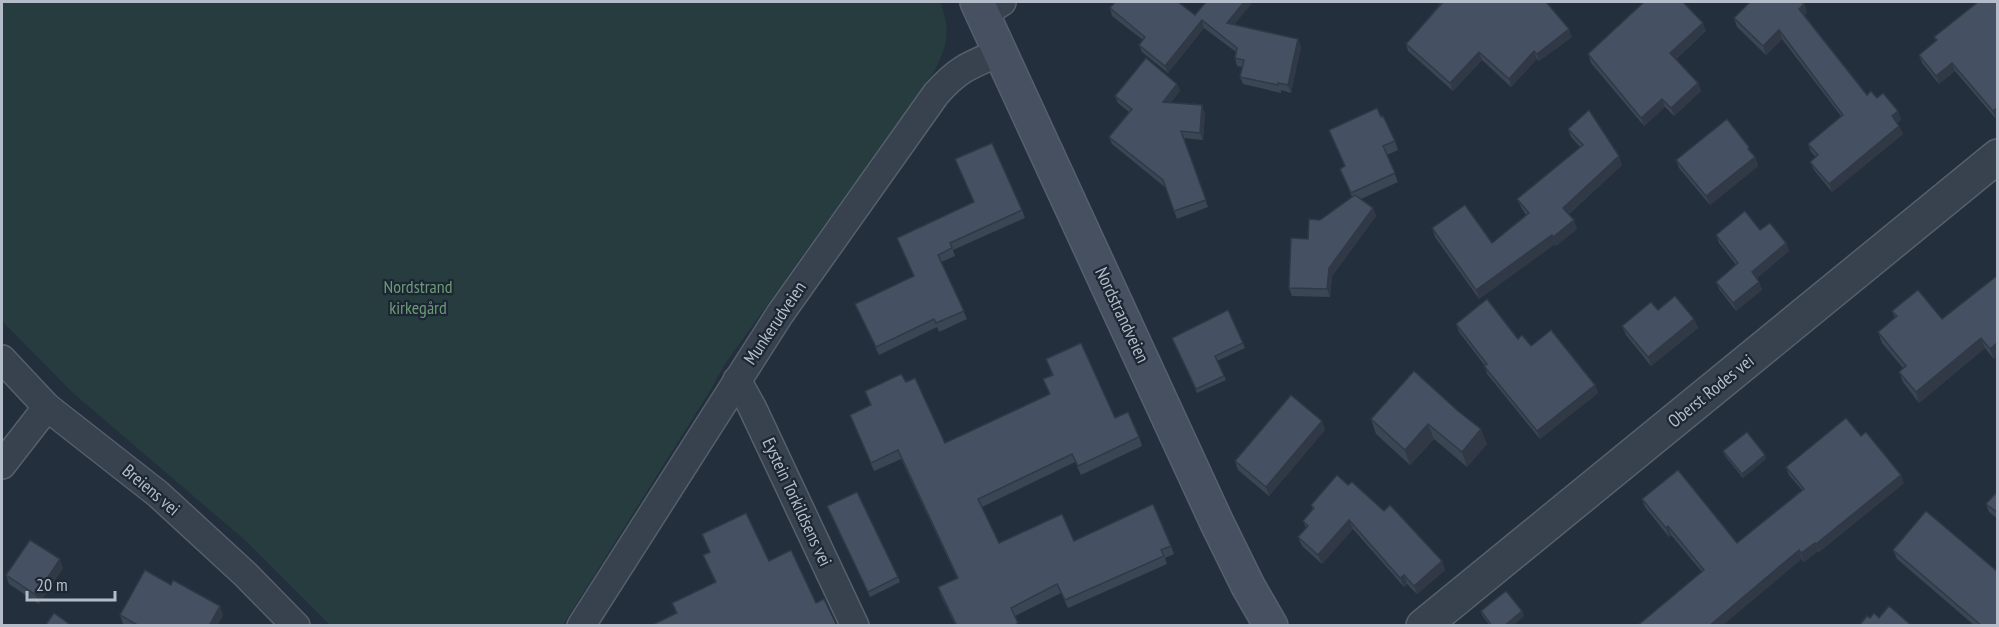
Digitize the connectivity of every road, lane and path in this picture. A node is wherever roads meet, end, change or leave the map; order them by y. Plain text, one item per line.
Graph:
1 (988, 6) edge
2 (1001, 52) junction
3 (1998, 156) edge
4 (2, 359) edge
5 (736, 380) junction
6 (46, 406) junction
7 (2, 465) edge
8 (296, 626) edge
9 (581, 626) edge
10 (855, 626) edge
11 (1271, 626) edge
12 (1423, 626) edge

1 - 2 main road, Nordstrandveien
2 - 5 street, Munkerudveien
2 - 11 main road, Nordstrandveien
3 - 12 street, Oberst Rodes vei
4 - 6 street, Breiens vei
5 - 9 street, Munkerudveien
5 - 10 street, Eystein Torkildsens vei
6 - 7 street
6 - 8 street, Breiens vei

